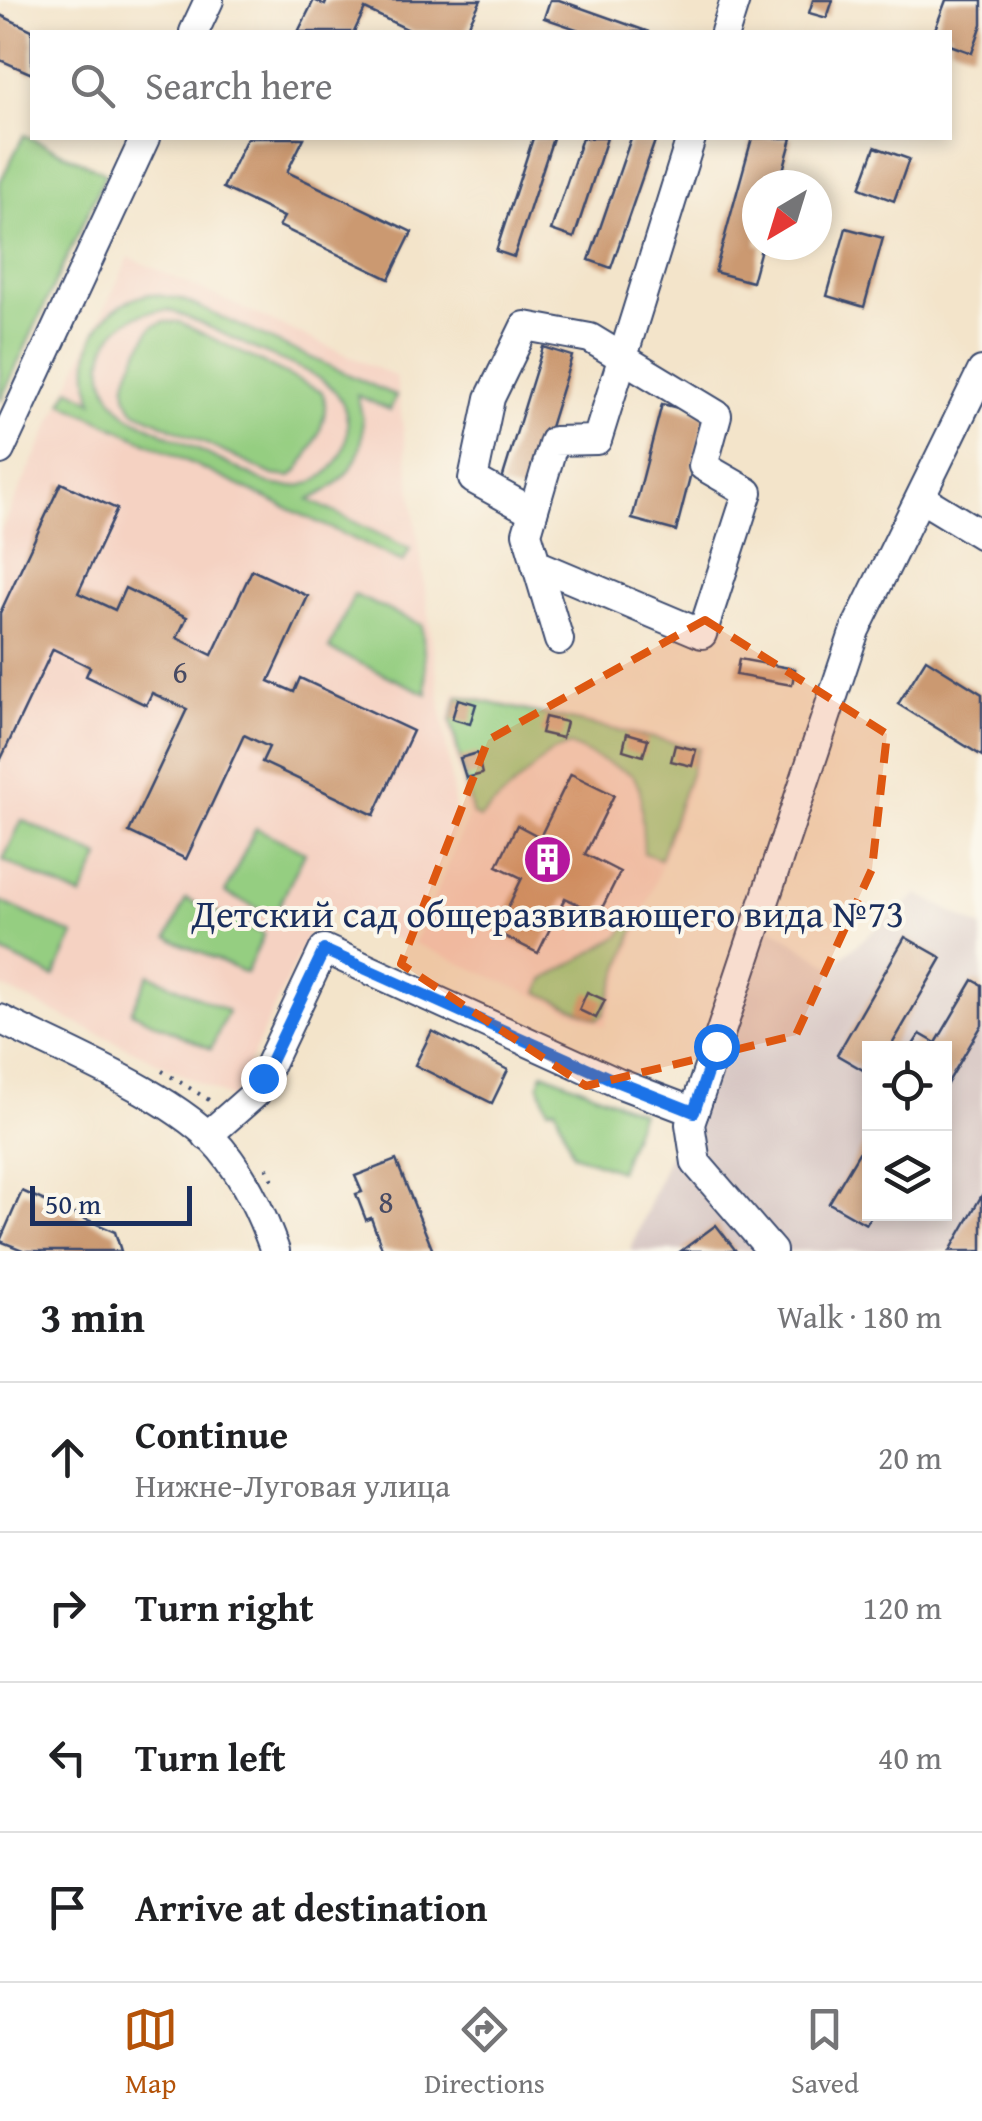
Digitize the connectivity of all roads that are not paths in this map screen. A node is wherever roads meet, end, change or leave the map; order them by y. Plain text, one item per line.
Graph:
1 (209, 0) edge
2 (735, 0) edge
3 (195, 30) edge
4 (725, 30) edge
5 (144, 140) edge
6 (691, 140) edge
7 (623, 356) junction
8 (982, 371) edge
9 (0, 450) edge
10 (921, 498) junction
11 (533, 512) junction
12 (982, 535) edge
13 (536, 564) junction
14 (560, 640) dead end
15 (0, 1019) edge
16 (694, 1112) junction
17 (208, 1136) junction
18 (276, 1251) edge
19 (772, 1251) edge

1 - 3 street
2 - 4 street
5 - 9 street
6 - 7 street
7 - 11 street
7 - 11 street
7 - 13 street
8 - 10 street
10 - 12 street
10 - 16 street
11 - 13 street
13 - 14 street
15 - 17 street
16 - 17 street
16 - 19 street
17 - 18 street

